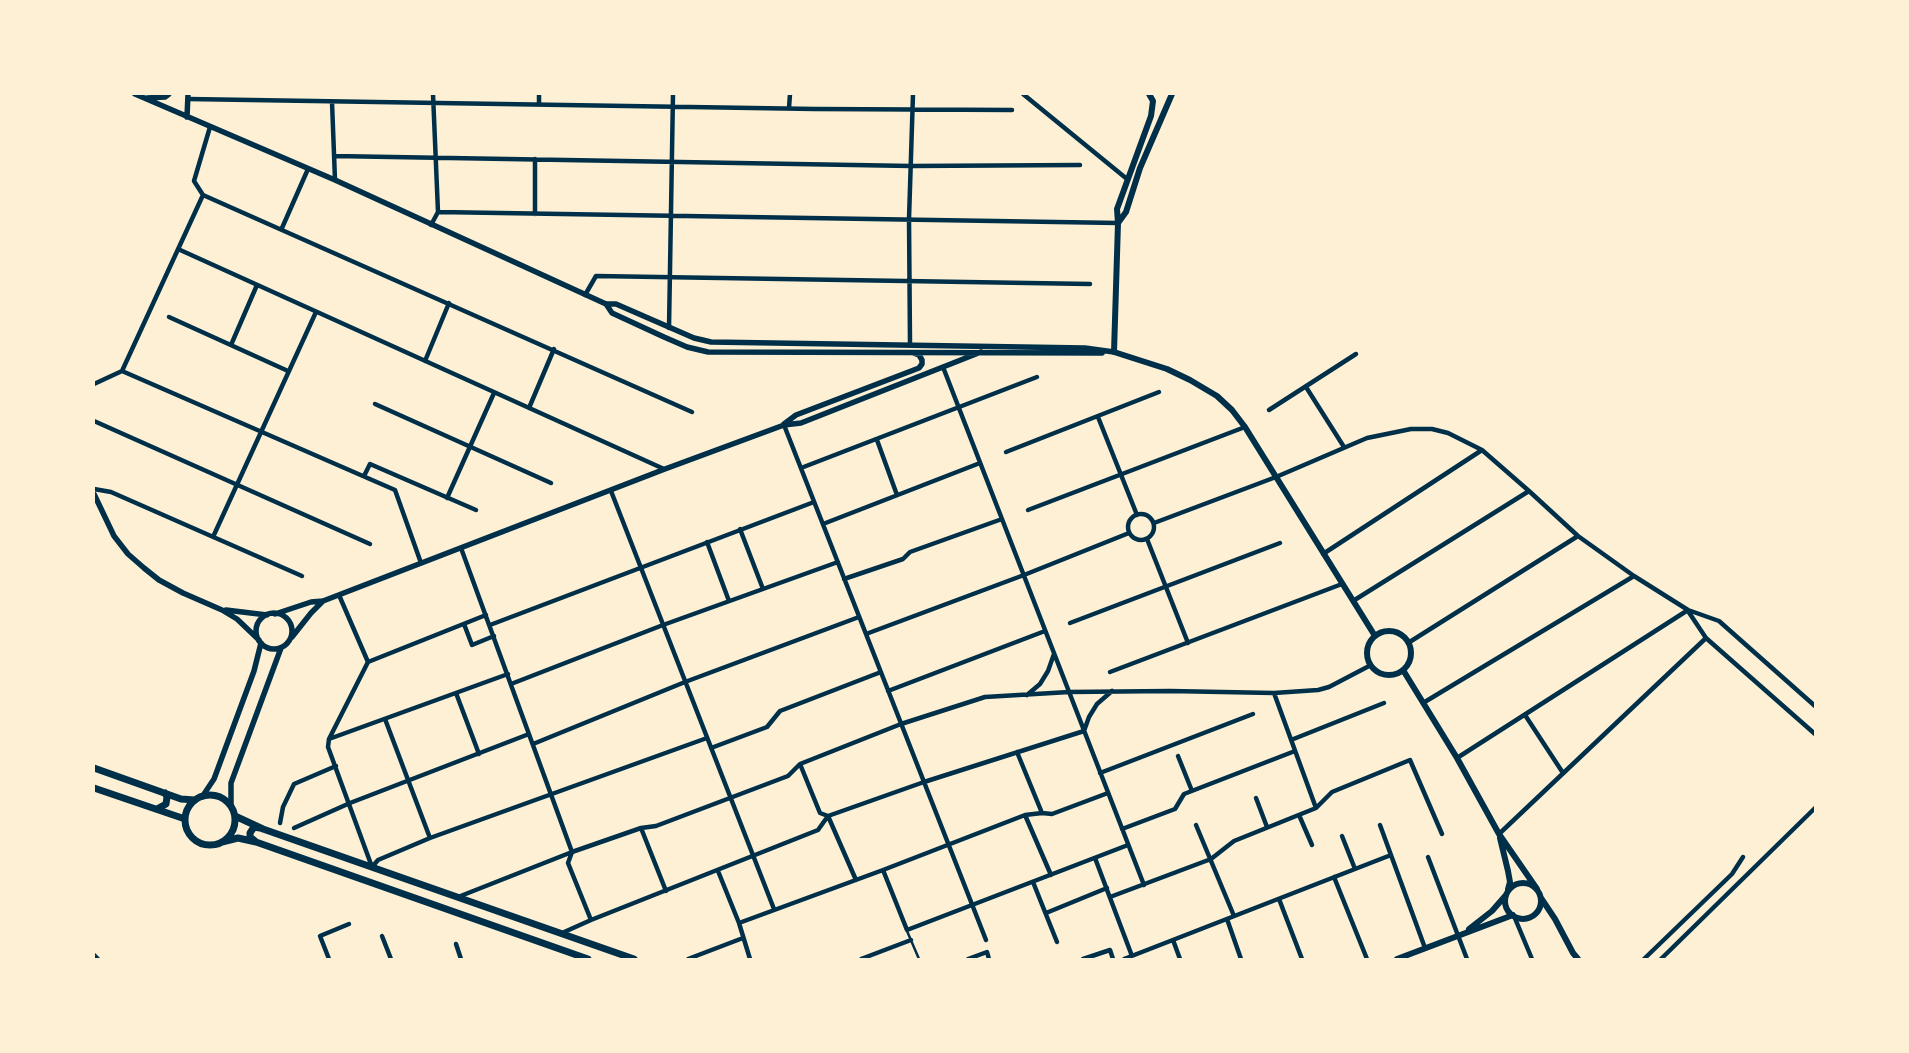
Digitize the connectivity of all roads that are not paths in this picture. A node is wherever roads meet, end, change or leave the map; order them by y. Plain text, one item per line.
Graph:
1 (135, 94) edge
2 (168, 94) edge
3 (433, 94) edge
4 (539, 94) edge
5 (673, 94) edge
6 (790, 94) edge
7 (913, 94) edge
8 (1023, 94) edge
9 (1150, 94) edge
10 (1172, 94) edge
11 (188, 96) edge
12 (145, 99) junction
13 (332, 102) junction
14 (434, 103) junction
15 (539, 104) junction
16 (673, 106) junction
17 (789, 108) junction
18 (913, 109) junction
19 (1012, 110) dead end
20 (187, 116) junction
21 (210, 127) junction
22 (334, 156) junction
23 (436, 158) junction
24 (535, 159) junction
25 (673, 161) junction
26 (1080, 165) dead end
27 (911, 166) junction
28 (308, 170) junction
29 (335, 180) junction
30 (1127, 180) junction
31 (203, 195) junction
32 (438, 212) junction
33 (535, 214) junction
34 (671, 216) junction
35 (909, 220) junction
36 (1118, 223) junction
37 (431, 225) junction
38 (282, 228) junction
39 (178, 249) junction
40 (670, 276) junction
41 (909, 282) junction
42 (1090, 284) dead end
43 (258, 285) junction
44 (585, 295) junction
45 (449, 303) junction
46 (606, 304) junction
47 (316, 312) junction
48 (169, 317) dead end
49 (669, 328) junction
50 (664, 337) junction
51 (910, 344) junction
52 (230, 345) junction
53 (554, 349) junction
54 (911, 352) junction
55 (982, 352) junction
56 (1114, 352) junction
57 (1356, 354) dead end
58 (425, 361) junction
59 (943, 367) junction
60 (122, 371) junction
61 (288, 371) junction
62 (1037, 377) dead end
63 (94, 384) edge
64 (1306, 387) junction
65 (1159, 392) dead end
66 (494, 393) junction
67 (375, 404) dead end
68 (529, 408) junction
69 (959, 408) junction
70 (1269, 410) dead end
71 (692, 412) dead end
72 (1098, 417) junction
73 (94, 421) edge
74 (784, 425) junction
75 (1245, 427) junction
76 (261, 431) junction
77 (877, 440) junction
78 (470, 447) junction
79 (1344, 448) junction
80 (1482, 450) junction
81 (1006, 452) dead end
82 (980, 463) junction
83 (800, 468) junction
84 (664, 469) junction
85 (1120, 474) junction
86 (364, 476) junction
87 (1276, 477) junction
88 (551, 483) dead end
89 (236, 485) junction
90 (94, 489) edge
91 (611, 491) junction
92 (1529, 491) junction
93 (94, 494) edge
94 (897, 496) junction
95 (447, 498) junction
96 (814, 502) junction
97 (96, 504) edge
98 (476, 510) dead end
99 (1028, 510) dead end
100 (1137, 515) junction
101 (1002, 519) junction
102 (1154, 523) junction
103 (823, 524) junction
104 (740, 529) junction
105 (1129, 532) junction
106 (1578, 536) junction
107 (213, 537) junction
108 (1147, 539) junction
109 (707, 542) junction
110 (1280, 543) dead end
111 (370, 544) dead end
112 (461, 548) junction
113 (1323, 554) junction
114 (838, 562) junction
115 (421, 563) junction
116 (641, 567) junction
117 (1024, 575) junction
118 (302, 576) dead end
119 (1634, 576) junction
120 (844, 580) junction
121 (1342, 584) junction
122 (1166, 587) junction
123 (763, 589) junction
124 (339, 595) junction
125 (323, 601) junction
126 (729, 601) junction
127 (1353, 601) junction
128 (222, 610) junction
129 (1688, 610) junction
130 (275, 614) junction
131 (268, 615) junction
132 (486, 615) junction
133 (859, 618) junction
134 (1070, 623) dead end
135 (464, 624) junction
136 (490, 625) junction
137 (663, 625) junction
138 (1046, 631) junction
139 (866, 634) junction
140 (494, 636) junction
141 (1375, 636) junction
142 (291, 638) junction
143 (1706, 638) junction
144 (260, 641) junction
145 (1188, 643) junction
146 (1408, 643) junction
147 (281, 648) junction
148 (1054, 653) junction
149 (368, 662) junction
150 (1371, 665) junction
151 (1404, 670) junction
152 (881, 672) junction
153 (1110, 672) dead end
154 (508, 674) junction
155 (685, 682) junction
156 (511, 684) junction
157 (888, 691) junction
158 (1112, 691) junction
159 (1069, 692) junction
160 (456, 693) junction
161 (1274, 693) junction
162 (1027, 694) junction
163 (1384, 703) dead end
164 (1423, 703) junction
165 (1815, 706) edge
166 (1253, 714) dead end
167 (1525, 715) junction
168 (385, 719) junction
169 (901, 724) junction
170 (1084, 731) junction
171 (529, 734) junction
172 (1815, 734) edge
173 (707, 738) junction
174 (329, 739) junction
175 (1291, 740) junction
176 (533, 744) junction
177 (711, 748) junction
178 (1295, 751) junction
179 (1017, 752) junction
180 (478, 754) junction
181 (1178, 756) dead end
182 (1457, 758) junction
183 (800, 764) junction
184 (336, 766) junction
185 (94, 768) edge
186 (1100, 773) junction
187 (1563, 773) junction
188 (408, 781) junction
189 (924, 782) junction
190 (94, 789) edge
191 (1192, 791) junction
192 (165, 793) junction
193 (1108, 793) junction
194 (551, 794) junction
195 (730, 798) junction
196 (1256, 798) dead end
197 (198, 799) junction
198 (350, 803) junction
199 (231, 805) junction
200 (1316, 808) junction
201 (1815, 808) edge
202 (157, 809) junction
203 (1042, 813) junction
204 (1026, 815) junction
205 (1299, 815) junction
206 (235, 816) junction
207 (828, 816) junction
208 (185, 819) junction
209 (280, 823) dead end
210 (1380, 824) dead end
211 (1196, 825) dead end
212 (1267, 827) junction
213 (294, 828) dead end
214 (641, 828) junction
215 (263, 829) junction
216 (1122, 829) junction
217 (1442, 834) dead end
218 (1499, 834) junction
219 (1342, 836) dead end
220 (430, 838) junction
221 (222, 842) junction
222 (256, 842) junction
223 (948, 844) junction
224 (1128, 845) junction
225 (1312, 846) dead end
226 (572, 852) junction
227 (1391, 855) junction
228 (753, 857) junction
229 (1428, 857) dead end
230 (1743, 857) dead end
231 (1095, 858) junction
232 (1211, 859) junction
233 (372, 866) junction
234 (1355, 869) junction
235 (883, 870) junction
236 (718, 871) junction
237 (1051, 875) junction
238 (1334, 877) junction
239 (856, 880) junction
240 (1033, 882) junction
241 (1144, 884) junction
242 (1107, 888) junction
243 (1537, 889) junction
244 (666, 891) junction
245 (1507, 893) junction
246 (458, 897) junction
247 (1110, 897) junction
248 (1541, 897) junction
249 (1279, 899) junction
250 (972, 906) junction
251 (774, 909) junction
252 (1537, 912) junction
253 (1046, 913) junction
254 (1234, 916) junction
255 (1513, 916) junction
256 (1555, 918) junction
257 (1227, 919) junction
258 (591, 920) junction
259 (739, 922) junction
260 (349, 924) dead end
261 (907, 930) junction
262 (1464, 932) junction
263 (561, 934) junction
264 (1457, 935) junction
265 (382, 936) dead end
266 (743, 938) junction
267 (911, 940) junction
268 (986, 940) dead end
269 (1173, 940) junction
270 (1057, 942) dead end
271 (456, 944) dead end
272 (1425, 948) junction
273 (94, 956) edge
274 (1132, 956) junction
275 (97, 959) edge
276 (329, 959) edge
277 (391, 959) edge
278 (461, 959) edge
279 (588, 959) edge
280 (634, 959) edge
281 (688, 959) edge
282 (750, 959) edge
283 (861, 959) edge
284 (919, 959) edge
285 (968, 959) edge
286 (990, 959) edge
287 (1083, 959) edge
288 (1113, 959) edge
289 (1124, 959) edge
290 (1180, 959) edge
291 (1241, 959) edge
292 (1302, 959) edge
293 (1367, 959) edge
294 (1401, 959) edge
295 (1467, 959) edge
296 (1532, 959) edge
297 (1578, 959) edge
298 (1644, 959) edge
299 (1661, 959) edge

1 - 12 street
2 - 12 street
3 - 14 street
4 - 15 street
5 - 16 street
6 - 17 street
7 - 18 street
8 - 30 street
9 - 30 main road
10 - 36 main road
11 - 13 street
11 - 20 street
12 - 20 street
13 - 14 street
13 - 22 street
14 - 15 street
14 - 23 street
15 - 16 street
16 - 17 street
16 - 25 street
17 - 18 street
18 - 19 street
18 - 27 street
20 - 21 street
21 - 28 street
21 - 31 street
22 - 23 street
22 - 29 street
23 - 24 street
23 - 32 street
24 - 25 street
24 - 33 street
25 - 27 street
25 - 34 street
26 - 27 street
27 - 35 street
28 - 29 street
28 - 38 street
29 - 37 street
30 - 36 main road
31 - 38 street
31 - 39 street
32 - 33 street
32 - 37 street
33 - 34 street
34 - 35 street
34 - 40 street
35 - 36 street
35 - 41 street
36 - 56 main road
37 - 44 street
38 - 45 street
39 - 43 street
39 - 60 street
40 - 41 street
40 - 44 street
40 - 49 street
41 - 42 street
41 - 51 street
43 - 47 street
43 - 52 street
44 - 46 street
45 - 53 street
45 - 58 street
46 - 49 street
46 - 50 street
47 - 58 street
47 - 61 street
48 - 52 street
49 - 50 street
49 - 51 street
50 - 54 street
51 - 56 street
52 - 61 street
53 - 68 street
53 - 71 street
54 - 55 street
54 - 74 street
55 - 56 street
55 - 59 street
56 - 75 main road
57 - 64 street
58 - 66 street
59 - 69 street
59 - 74 street
60 - 63 street
60 - 76 street
61 - 76 street
62 - 69 street
64 - 70 street
64 - 79 street
65 - 72 street
66 - 68 street
66 - 78 street
67 - 78 street
68 - 84 street
69 - 77 street
69 - 82 street
72 - 81 street
72 - 85 street
73 - 89 street
74 - 83 street
74 - 84 street
75 - 85 street
75 - 87 main road
76 - 86 street
76 - 89 street
77 - 83 street
77 - 94 street
78 - 88 street
78 - 95 street
79 - 80 street
79 - 87 street
80 - 92 street
80 - 113 street
82 - 94 street
82 - 101 street
83 - 96 street
84 - 91 street
85 - 99 street
85 - 100 street
86 - 95 street
86 - 115 street
87 - 102 street
87 - 113 main road
89 - 107 street
89 - 111 street
90 - 107 street
91 - 112 street
91 - 116 street
92 - 106 street
92 - 127 street
93 - 97 street
94 - 103 street
95 - 98 street
96 - 103 street
96 - 104 street
97 - 128 street
100 - 102 street
100 - 105 street
101 - 117 street
101 - 120 street
102 - 108 street
103 - 114 street
104 - 109 street
104 - 123 street
105 - 108 street
105 - 117 street
106 - 119 street
106 - 146 street
107 - 118 street
108 - 122 street
109 - 116 street
109 - 126 street
110 - 122 street
112 - 115 street
112 - 132 street
113 - 121 main road
114 - 120 street
114 - 123 street
115 - 124 street
116 - 136 street
116 - 137 street
117 - 138 street
117 - 139 street
119 - 129 street
119 - 164 street
120 - 133 street
121 - 127 main road
121 - 145 street
122 - 134 street
122 - 145 street
123 - 126 street
124 - 125 street
124 - 149 street
125 - 130 street
125 - 142 street
126 - 137 street
127 - 141 main road
128 - 131 street
128 - 144 street
129 - 143 street
129 - 165 street
129 - 167 street
130 - 131 street
130 - 142 street
131 - 144 street
132 - 135 street
132 - 136 street
133 - 139 street
133 - 155 street
135 - 140 street
135 - 149 street
136 - 140 street
137 - 155 street
137 - 156 street
138 - 148 street
138 - 157 street
139 - 152 street
140 - 154 street
141 - 146 main road
141 - 150 main road
142 - 147 street
143 - 172 street
143 - 187 street
144 - 147 street
144 - 197 street
145 - 153 street
146 - 151 main road
147 - 199 street
148 - 159 street
148 - 162 street
149 - 174 street
150 - 151 main road
150 - 161 street
151 - 164 main road
152 - 157 street
152 - 177 street
154 - 156 street
154 - 160 street
155 - 173 street
155 - 176 street
156 - 171 street
157 - 169 street
158 - 159 street
158 - 161 street
158 - 170 street
159 - 162 street
159 - 170 street
160 - 168 street
160 - 180 street
161 - 175 street
162 - 169 street
163 - 175 street
164 - 182 main road
166 - 186 street
167 - 182 street
167 - 187 street
168 - 174 street
168 - 188 street
169 - 183 street
169 - 189 street
170 - 179 street
170 - 186 street
171 - 176 street
171 - 180 street
173 - 177 street
173 - 194 street
174 - 184 street
175 - 178 street
176 - 194 street
177 - 195 street
178 - 191 street
178 - 200 street
179 - 189 street
179 - 203 street
180 - 188 street
181 - 191 street
182 - 218 main road
183 - 195 street
183 - 207 street
184 - 198 street
184 - 209 street
185 - 192 main road
186 - 193 street
187 - 218 street
188 - 198 street
188 - 220 street
189 - 207 street
189 - 223 street
190 - 202 main road
191 - 216 street
192 - 197 main road
192 - 202 main road
193 - 203 street
193 - 216 street
194 - 220 street
194 - 226 street
195 - 214 street
195 - 228 street
196 - 212 street
197 - 199 main road
197 - 208 main road
198 - 213 street
198 - 233 street
199 - 206 main road
200 - 205 street
200 - 217 street
201 - 299 street
202 - 208 main road
203 - 204 street
204 - 223 street
204 - 237 street
205 - 212 street
205 - 225 street
206 - 215 main road
206 - 221 main road
207 - 228 street
207 - 239 street
208 - 221 main road
210 - 227 street
211 - 232 street
212 - 232 street
214 - 226 street
214 - 244 street
215 - 222 main road
215 - 233 main road
216 - 224 street
218 - 243 main road
218 - 245 main road
219 - 234 street
220 - 233 street
221 - 222 main road
222 - 279 main road
223 - 235 street
223 - 250 street
224 - 231 street
224 - 241 street
226 - 246 street
226 - 258 street
227 - 234 street
227 - 272 street
228 - 236 street
228 - 251 street
229 - 264 street
230 - 298 street
231 - 237 street
231 - 242 street
232 - 241 street
232 - 254 street
233 - 246 main road
234 - 238 street
235 - 239 street
235 - 261 street
236 - 244 street
236 - 259 street
237 - 240 street
238 - 249 street
238 - 293 street
239 - 251 street
240 - 250 street
240 - 253 street
241 - 247 street
242 - 247 street
242 - 253 street
243 - 245 main road
243 - 248 main road
244 - 258 street
245 - 255 main road
245 - 262 main road
246 - 263 main road
247 - 274 street
248 - 252 main road
248 - 256 main road
249 - 254 street
249 - 292 street
250 - 261 street
250 - 268 street
251 - 259 street
252 - 255 main road
252 - 256 main road
253 - 270 street
254 - 257 street
255 - 262 main road
255 - 296 street
256 - 297 main road
257 - 269 street
257 - 291 street
258 - 263 street
259 - 266 street
260 - 276 street
261 - 267 lane
262 - 264 main road
263 - 280 main road
264 - 272 main road
264 - 295 street
265 - 277 street
266 - 281 street
266 - 282 street
267 - 283 street
267 - 284 lane
269 - 274 street
269 - 290 street
271 - 278 street
272 - 294 main road
273 - 275 main road
274 - 289 street
285 - 286 street
287 - 288 street

